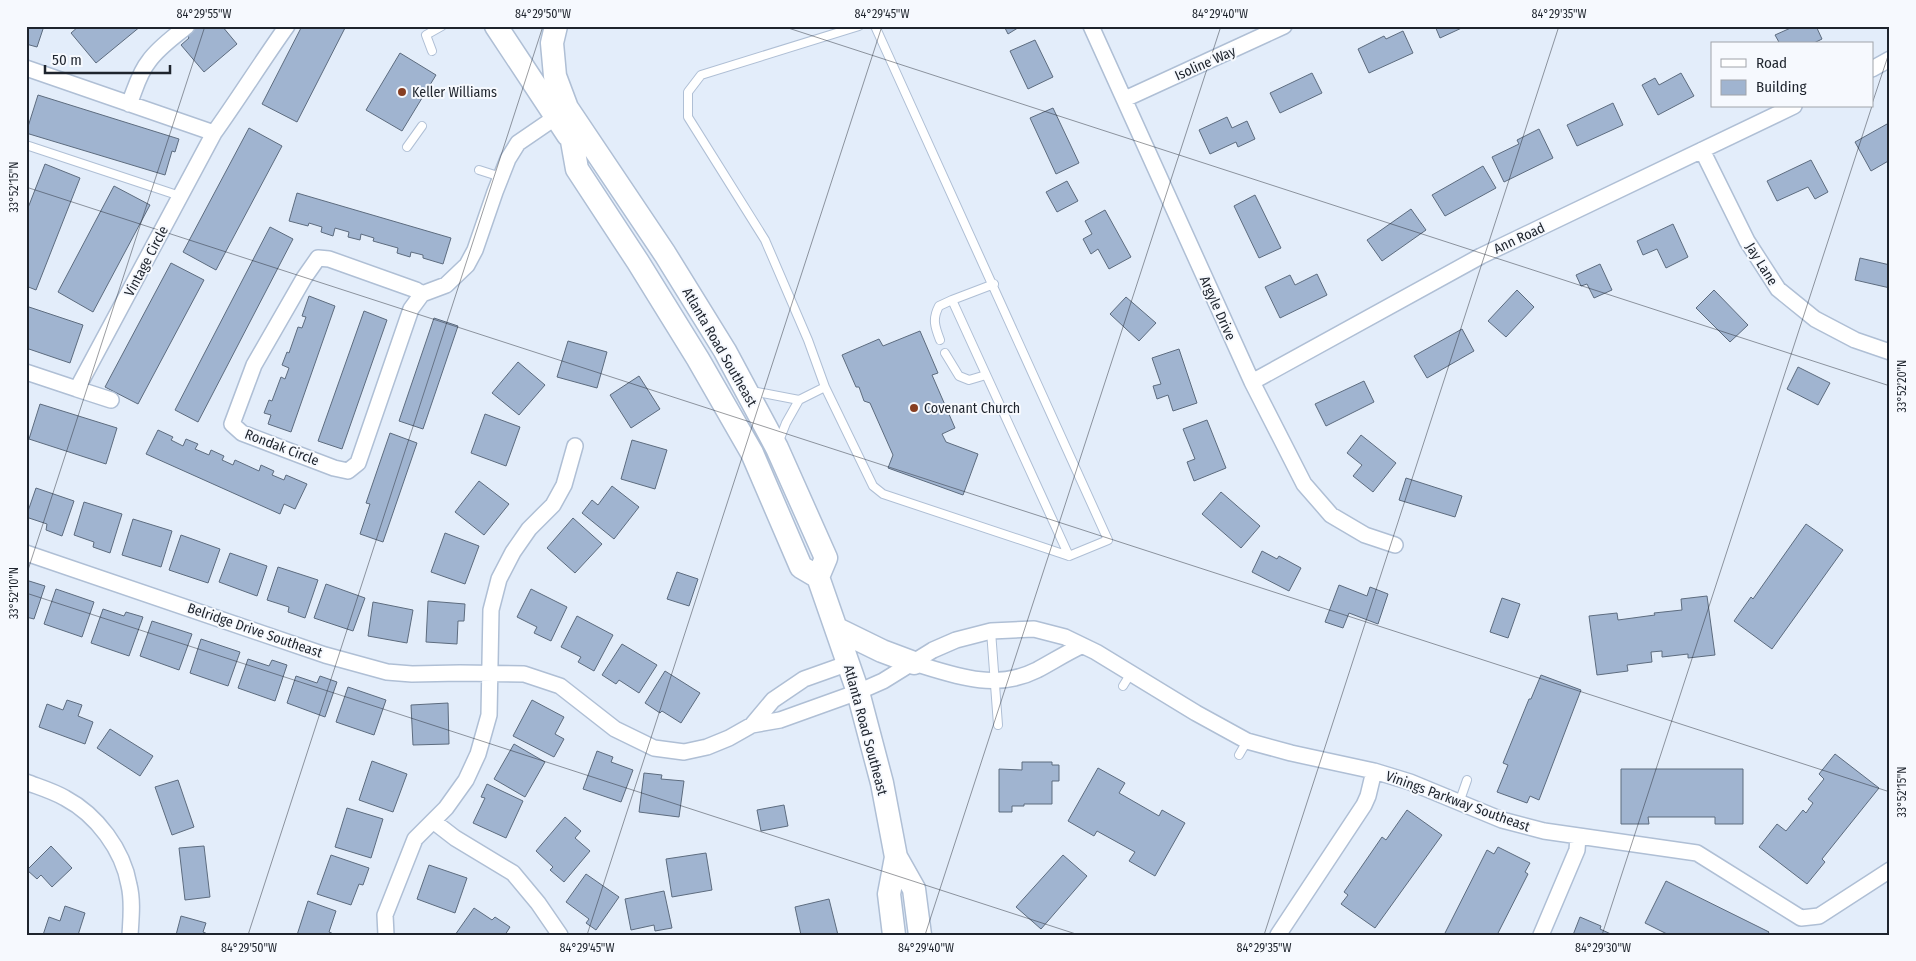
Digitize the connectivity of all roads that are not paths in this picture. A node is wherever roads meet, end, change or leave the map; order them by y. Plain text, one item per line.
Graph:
1 (187, 26) edge
2 (287, 26) edge
3 (442, 26) edge
4 (496, 26) edge
5 (556, 26) edge
6 (859, 26) edge
7 (875, 26) edge
8 (1091, 26) edge
9 (1284, 26) edge
10 (432, 51) dead end
11 (1890, 60) edge
12 (26, 68) edge
13 (1874, 68) edge
14 (1124, 99) junction
15 (129, 104) junction
16 (1790, 108) edge
17 (556, 117) junction
18 (422, 126) dead end
19 (214, 133) junction
20 (572, 141) junction
21 (26, 145) edge
22 (407, 147) dead end
23 (1702, 150) junction
24 (601, 158) junction
25 (479, 170) dead end
26 (501, 177) junction
27 (180, 196) junction
28 (994, 284) junction
29 (422, 294) junction
30 (952, 300) junction
31 (940, 340) dead end
32 (946, 352) dead end
33 (1890, 352) edge
34 (26, 372) edge
35 (986, 375) junction
36 (1252, 382) junction
37 (825, 387) junction
38 (77, 389) junction
39 (747, 390) junction
40 (110, 400) dead end
41 (799, 400) junction
42 (575, 446) dead end
43 (777, 448) junction
44 (1395, 545) dead end
45 (26, 552) edge
46 (1069, 556) junction
47 (818, 577) junction
48 (837, 629) junction
49 (991, 631) junction
50 (1081, 646) junction
51 (849, 663) junction
52 (914, 663) junction
53 (490, 673) junction
54 (1131, 673) junction
55 (996, 682) junction
56 (1123, 686) dead end
57 (858, 692) junction
58 (752, 725) junction
59 (998, 725) dead end
60 (1247, 741) junction
61 (1238, 755) dead end
62 (1374, 771) junction
63 (1467, 780) dead end
64 (26, 782) edge
65 (1459, 803) junction
66 (433, 821) junction
67 (1578, 837) junction
68 (896, 856) junction
69 (1890, 870) edge
70 (130, 935) edge
71 (386, 935) edge
72 (560, 935) edge
73 (894, 935) edge
74 (920, 935) edge
75 (1278, 935) edge
76 (1541, 935) edge

1 - 15 street
2 - 19 street, Vintage Circle
3 - 10 lane
4 - 17 main road, Atlanta Road Southeast
5 - 24 main road
6 - 37 lane
7 - 28 lane
8 - 14 street, Argyle Drive
9 - 14 street, Isoline Way
11 - 13 street
12 - 15 street
14 - 36 street, Argyle Drive
15 - 19 street
16 - 23 street, Ann Road
17 - 20 main road, Atlanta Road Southeast
17 - 26 street
18 - 22 lane
19 - 27 street, Vintage Circle
20 - 24 main road, Atlanta Road Southeast
20 - 47 main road, Atlanta Road Southeast
21 - 27 lane
23 - 33 street, Jay Lane
23 - 36 street, Ann Road
24 - 39 main road, Atlanta Road Southeast
25 - 26 lane
26 - 29 street
27 - 38 street, Vintage Circle
28 - 30 lane
28 - 46 lane
29 - 29 street, Rondak Circle
30 - 31 lane
30 - 35 lane
32 - 35 lane
34 - 38 street
35 - 46 lane
36 - 44 street, Argyle Drive
37 - 41 lane
37 - 46 lane
38 - 40 street
39 - 41 lane
39 - 43 main road, Atlanta Road Southeast
41 - 43 lane
42 - 53 street
43 - 47 main road, Atlanta Road Southeast
45 - 53 street, Belridge Drive Southeast
47 - 48 main road, Atlanta Road Southeast
48 - 51 main road, Atlanta Road Southeast
48 - 52 main road
49 - 50 street, Vinings Parkway Southeast
49 - 52 street, Vinings Parkway Southeast
49 - 55 lane
50 - 54 street, Vinings Parkway Southeast
50 - 55 street
51 - 57 main road, Atlanta Road Southeast
51 - 58 street, Belridge Drive Southeast
52 - 55 street
52 - 57 street, Vinings Parkway Southeast
53 - 58 street, Belridge Drive Southeast
53 - 66 street
54 - 56 lane
54 - 60 street, Vinings Parkway Southeast
55 - 59 lane
57 - 58 street, Belridge Drive Southeast
57 - 68 main road, Atlanta Road Southeast
60 - 61 lane
60 - 62 street, Vinings Parkway Southeast
62 - 65 street, Vinings Parkway Southeast
62 - 75 street
63 - 65 lane
64 - 70 street
65 - 67 street, Vinings Parkway Southeast
66 - 71 street
66 - 72 street
67 - 69 street, Vinings Parkway Southeast
67 - 76 street
68 - 73 main road, Atlanta Road Southeast
68 - 74 main road, Atlanta Road Southeast

